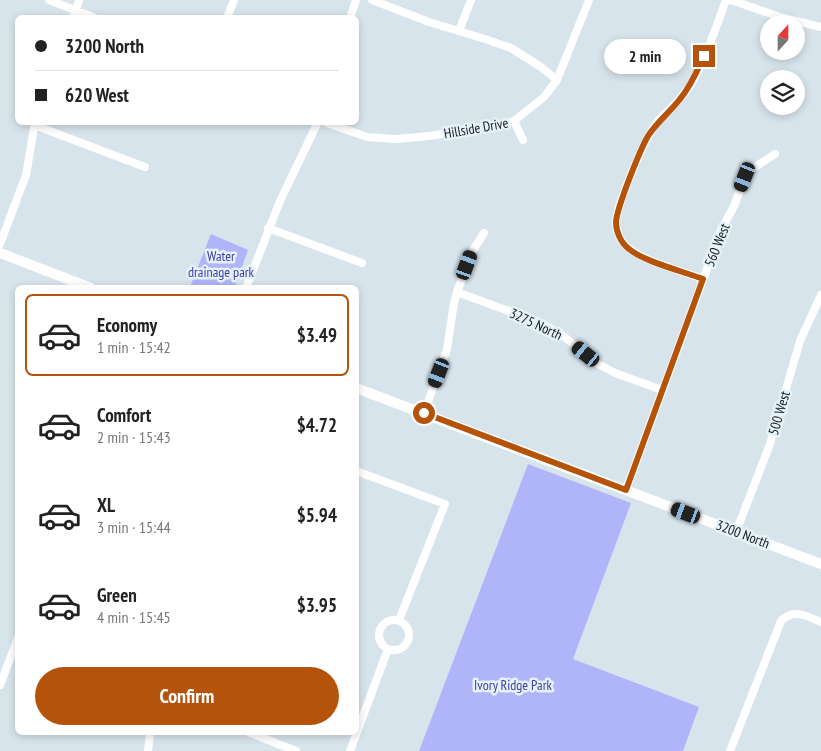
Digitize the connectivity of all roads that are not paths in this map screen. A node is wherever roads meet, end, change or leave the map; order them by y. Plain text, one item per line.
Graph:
1 (49, 0) edge
2 (79, 0) edge
3 (234, 0) edge
4 (356, 0) edge
5 (372, 0) edge
6 (471, 0) edge
7 (588, 0) edge
8 (726, 0) edge
9 (731, 0) edge
10 (74, 14) edge
11 (228, 15) edge
12 (351, 15) edge
13 (821, 28) edge
14 (459, 31) junction
15 (557, 80) junction
16 (514, 121) junction
17 (34, 125) edge
18 (37, 125) edge
19 (317, 125) edge
20 (333, 125) edge
21 (523, 140) dead end
22 (775, 154) dead end
23 (145, 167) dead end
24 (268, 228) junction
25 (484, 233) dead end
26 (0, 244) edge
27 (0, 253) edge
28 (362, 263) dead end
29 (703, 279) junction
30 (84, 285) edge
31 (247, 285) edge
32 (457, 292) junction
33 (821, 295) edge
34 (359, 389) edge
35 (662, 390) junction
36 (424, 413) junction
37 (359, 472) edge
38 (626, 490) junction
39 (736, 532) junction
40 (821, 564) edge
41 (399, 620) junction
42 (821, 622) edge
43 (15, 646) edge
44 (388, 649) junction
45 (0, 685) edge
46 (359, 727) edge
47 (150, 735) edge
48 (255, 735) edge
49 (356, 735) edge
50 (291, 750) edge
51 (148, 751) edge
52 (350, 751) edge
53 (730, 751) edge

1 - 10 street
2 - 10 street
3 - 11 street
4 - 12 street
5 - 14 street
6 - 14 street
7 - 15 street, Hillside Drive
8 - 29 street
9 - 13 street
14 - 15 street
15 - 16 street, Hillside Drive
16 - 20 street, Hillside Drive
16 - 21 street
17 - 26 street
18 - 23 street
19 - 24 street
22 - 29 street, 560 West
24 - 28 street
24 - 31 street
25 - 32 street
27 - 30 street
29 - 35 street, 560 West
32 - 35 street, 3275 North
32 - 36 street
33 - 39 street, 500 West
34 - 36 street, 3200 North
35 - 38 street, 560 West
36 - 38 street, 3200 North
37 - 41 street
38 - 39 street, 3200 North
39 - 40 street, 3200 North
41 - 44 street
41 - 44 street
42 - 53 street
43 - 45 street
44 - 46 street
47 - 51 street
48 - 50 street
49 - 52 street

